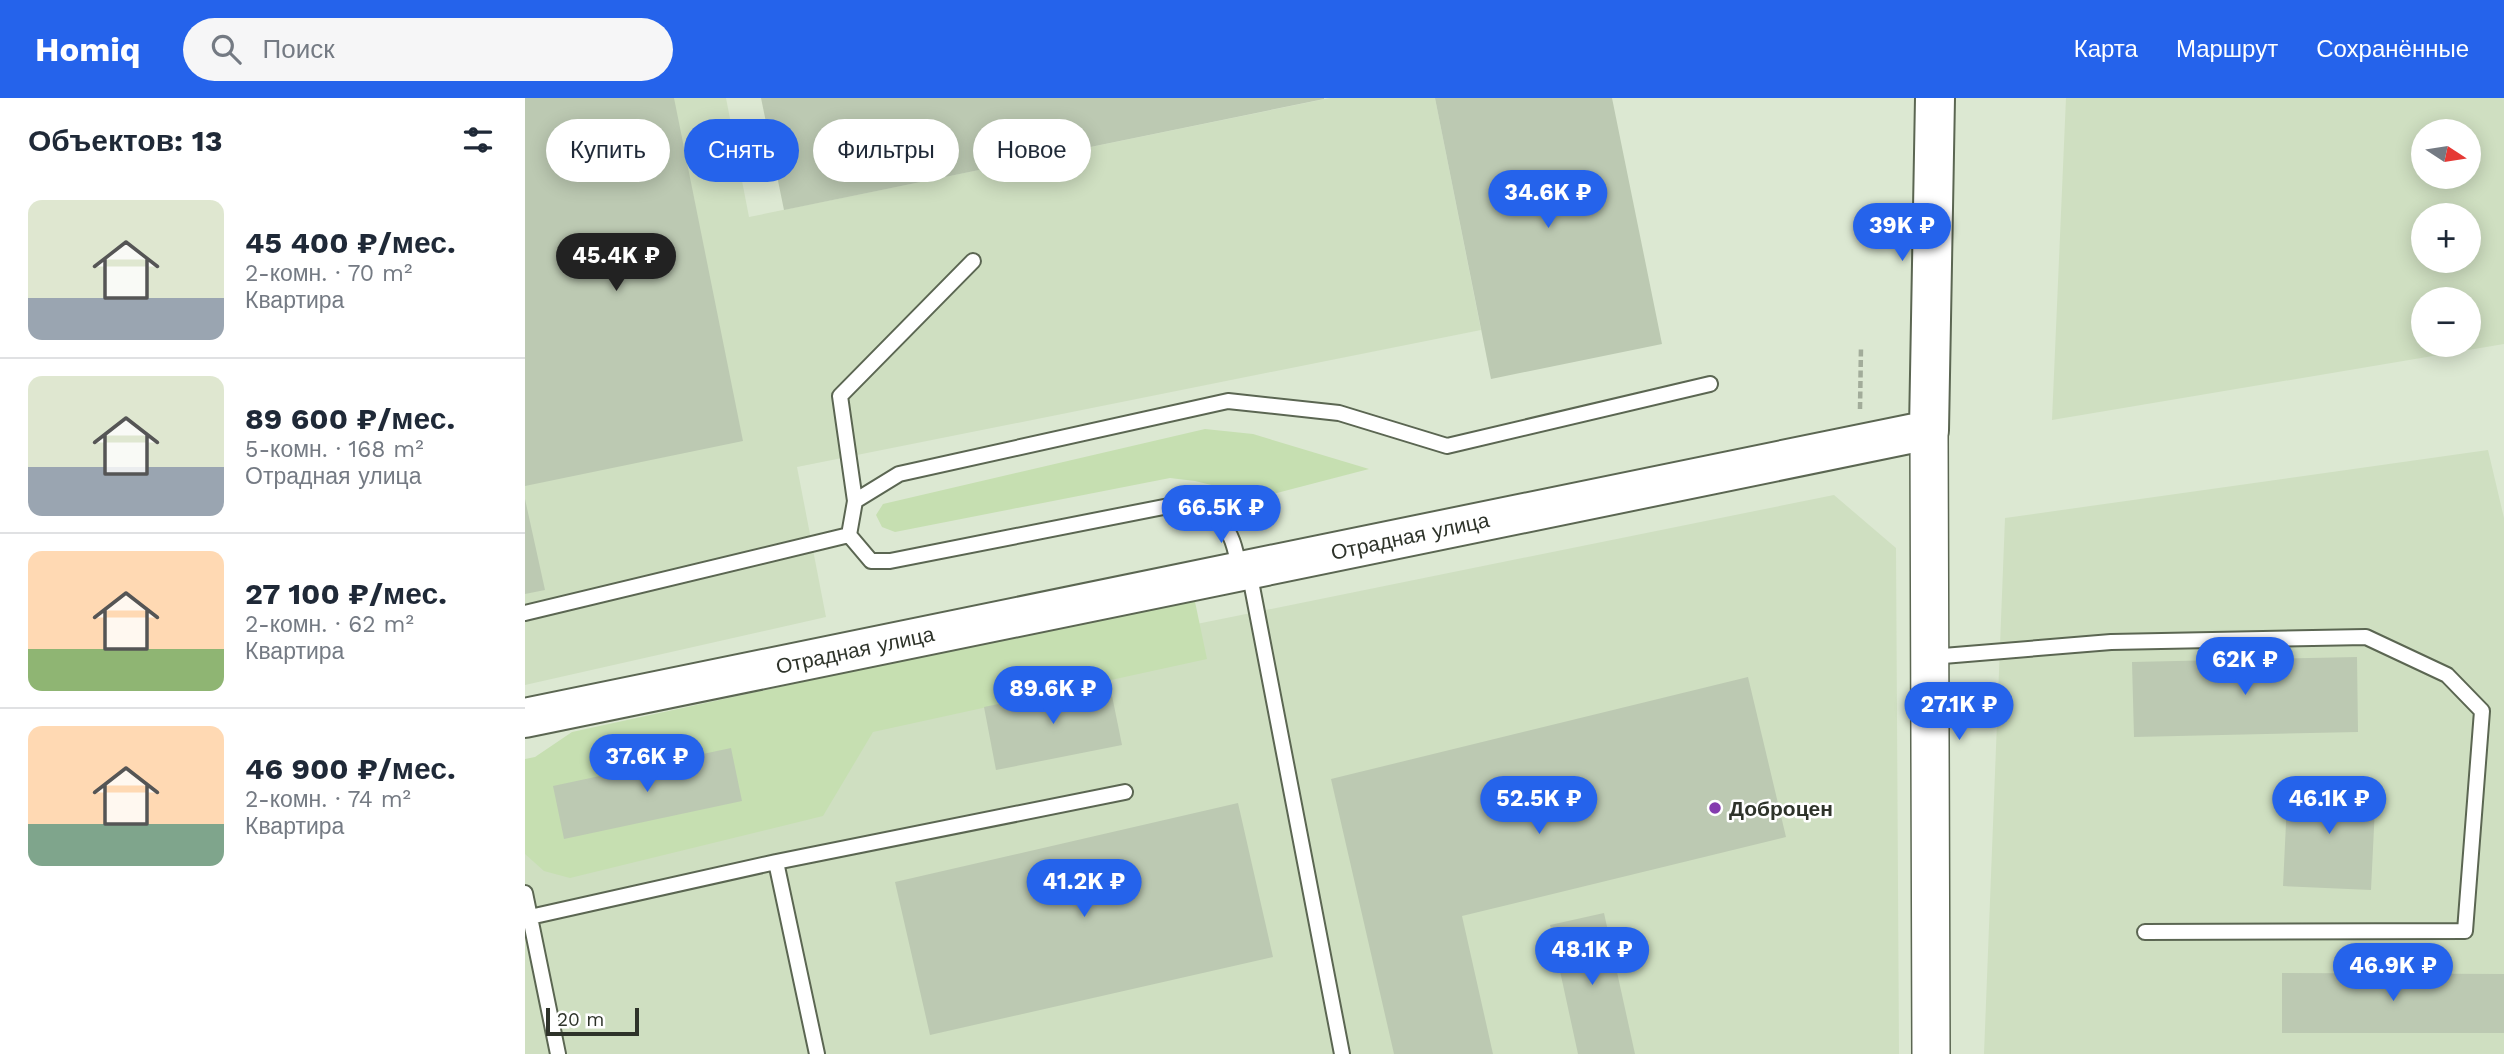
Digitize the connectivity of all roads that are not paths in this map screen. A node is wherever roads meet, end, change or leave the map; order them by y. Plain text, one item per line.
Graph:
1 (1935, 98) edge
2 (973, 261) dead end
3 (1710, 384) dead end
4 (1929, 430) junction
5 (855, 501) junction
6 (849, 535) junction
7 (1244, 570) junction
8 (525, 613) edge
9 (1930, 657) junction
10 (525, 718) edge
11 (1125, 792) dead end
12 (776, 862) junction
13 (525, 893) edge
14 (530, 917) junction
15 (2145, 932) dead end
16 (558, 1054) edge
17 (817, 1054) edge
18 (1342, 1054) edge
19 (1931, 1054) edge

1 - 4 main road
2 - 5 lane
3 - 5 lane
4 - 7 main road, Отрадная улица
4 - 9 street
5 - 6 lane
6 - 7 lane
6 - 8 lane
7 - 10 main road, Отрадная улица
7 - 18 lane
9 - 15 lane
9 - 19 street
11 - 12 lane
12 - 14 lane
12 - 17 lane
13 - 14 lane
14 - 16 lane

